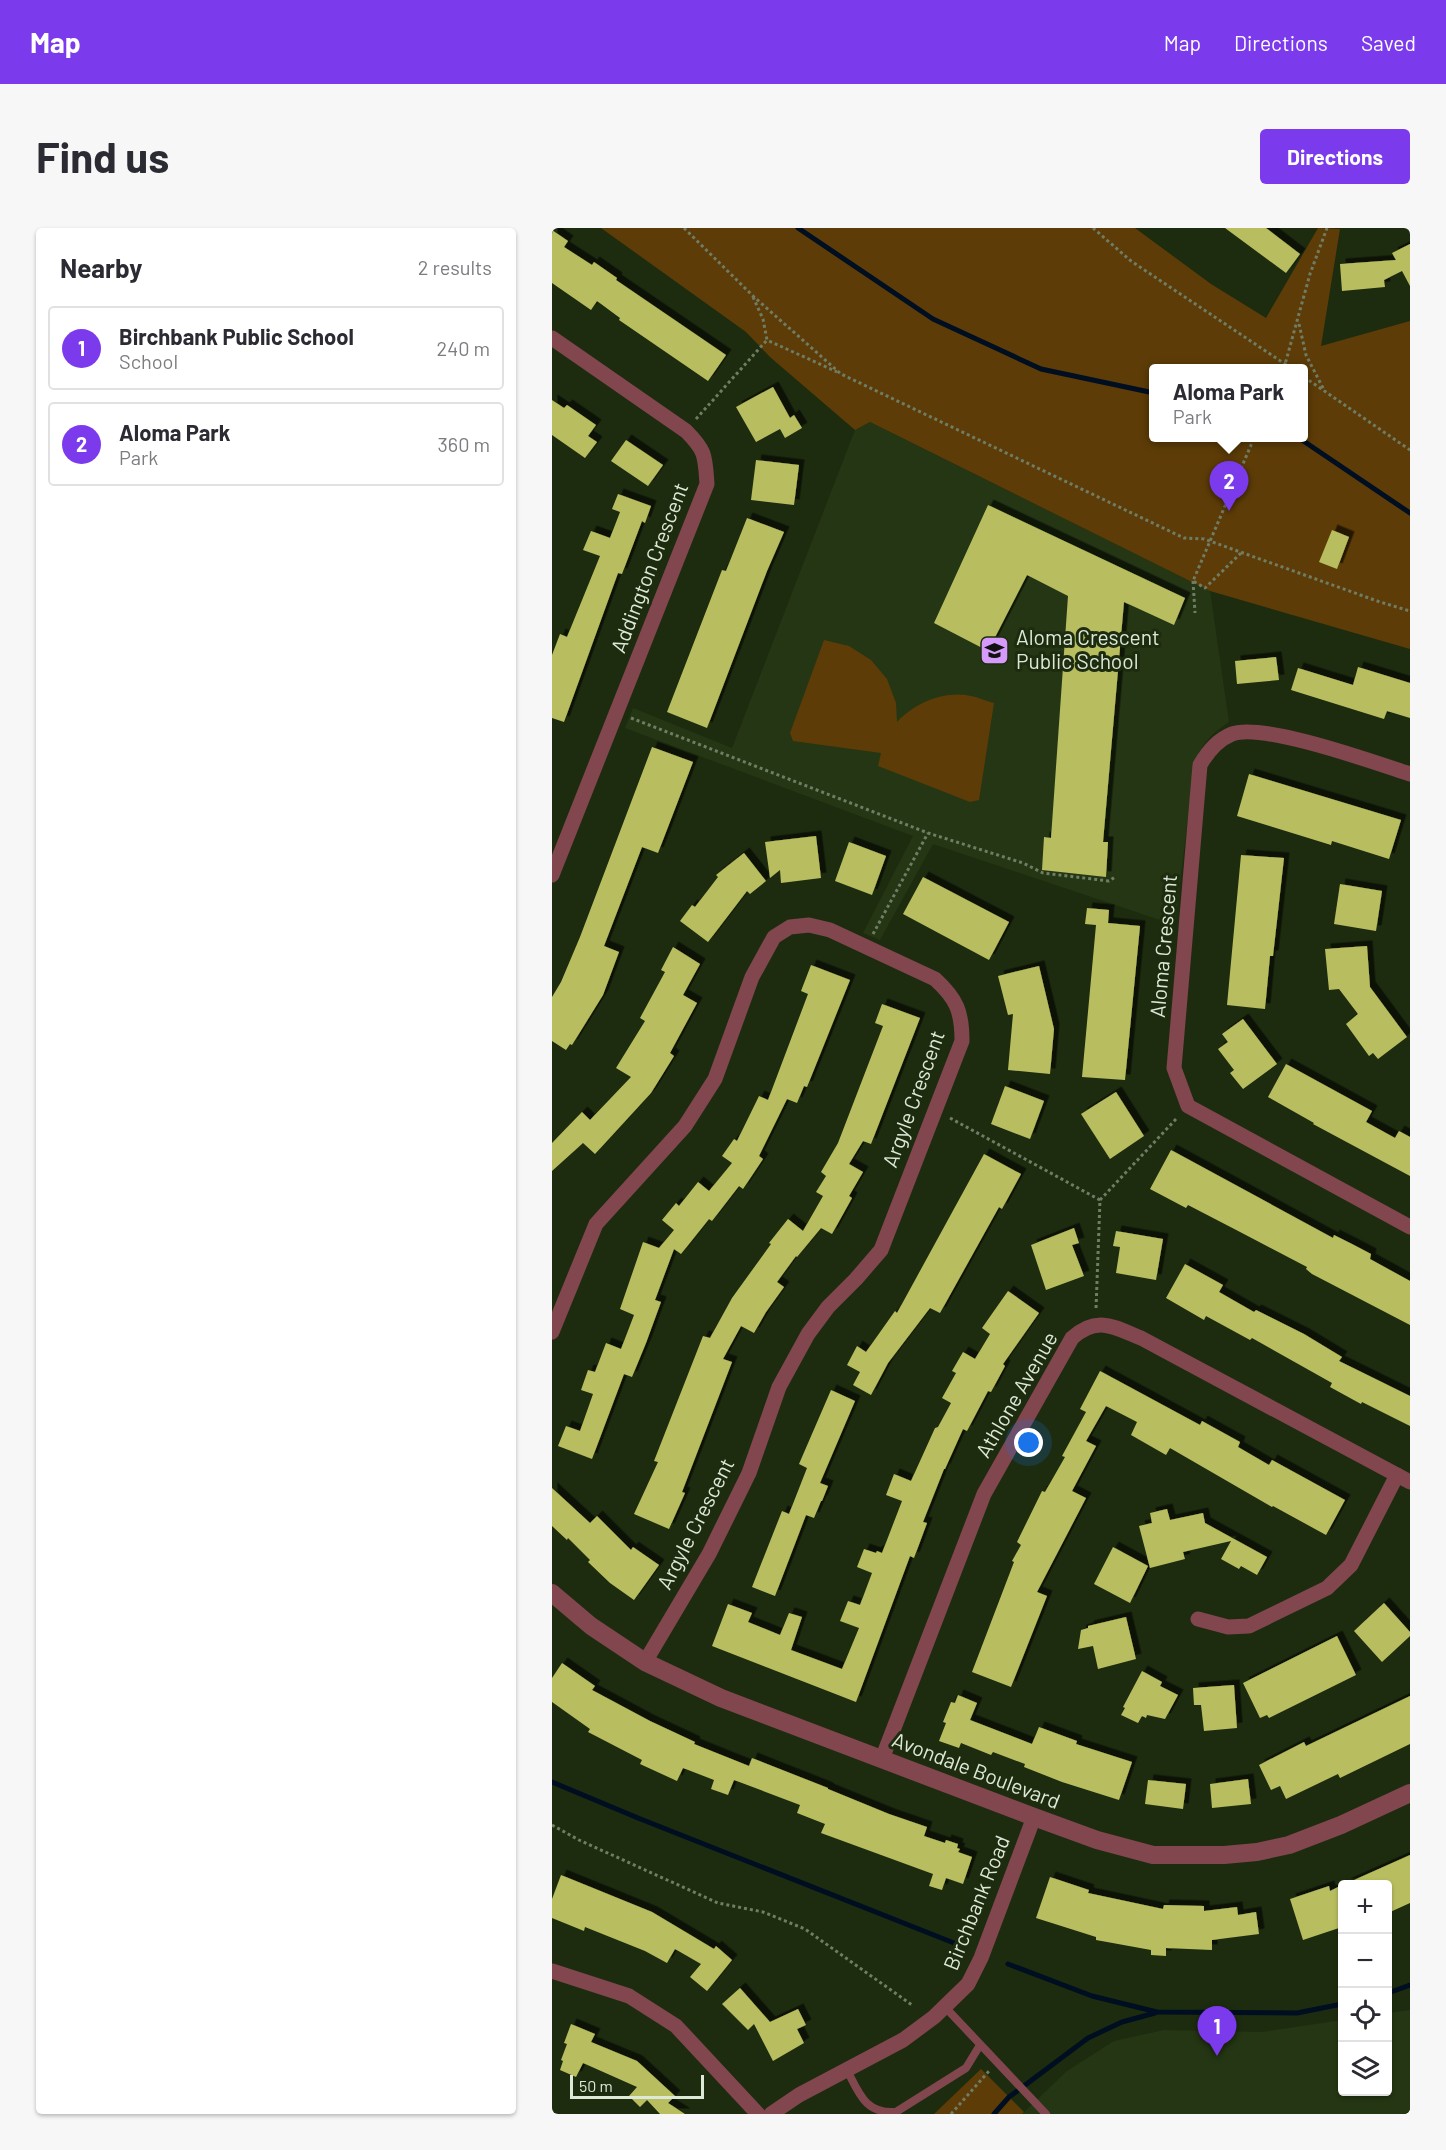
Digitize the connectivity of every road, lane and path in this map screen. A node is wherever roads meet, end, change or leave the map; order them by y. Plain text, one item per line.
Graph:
1 (684, 228) edge
2 (1093, 228) edge
3 (1327, 228) edge
4 (753, 296) junction
5 (1298, 322) junction
6 (552, 338) edge
7 (767, 340) junction
8 (1281, 364) edge
9 (1286, 364) edge
10 (841, 374) junction
11 (1308, 380) edge
12 (1325, 392) junction
13 (686, 430) junction
14 (1252, 442) edge
15 (1410, 450) edge
16 (1210, 542) junction
17 (1241, 553) junction
18 (1193, 581) junction
19 (1410, 611) edge
20 (1196, 613) dead end
21 (616, 712) junction
22 (1410, 774) edge
23 (928, 832) junction
24 (552, 874) edge
25 (1115, 876) dead end
26 (866, 946) junction
27 (1188, 1106) junction
28 (934, 1110) junction
29 (1100, 1200) junction
30 (1410, 1227) edge
31 (1096, 1323) junction
32 (552, 1332) edge
33 (1403, 1478) edge
34 (552, 1593) edge
35 (1198, 1619) dead end
36 (645, 1662) junction
37 (882, 1759) junction
38 (1410, 1793) edge
39 (1034, 1817) junction
40 (552, 1825) edge
41 (552, 1971) edge
42 (912, 2005) dead end
43 (945, 2007) junction
44 (980, 2045) junction
45 (999, 2065) junction
46 (847, 2070) junction
47 (758, 2114) edge
48 (771, 2114) edge
49 (951, 2114) edge
50 (1046, 2114) edge

1 - 4 path
2 - 8 path
3 - 5 path
4 - 7 path
4 - 10 path
5 - 9 path
5 - 12 path
6 - 13 street, Addington Crescent
7 - 10 path
7 - 13 path
10 - 16 path
11 - 12 path
12 - 15 path
13 - 21 street, Addington Crescent
14 - 16 path
16 - 17 path
16 - 18 path
17 - 18 path
17 - 19 path
18 - 20 path
21 - 23 path
21 - 24 street, Addington Crescent
22 - 27 street, Aloma Crescent
23 - 25 path
23 - 26 path
26 - 28 street, Argyle Crescent
26 - 32 street, Argyle Crescent
27 - 29 path
27 - 30 street
28 - 29 path
28 - 36 street, Argyle Crescent
29 - 31 path
31 - 33 street
31 - 37 street, Athlone Avenue
33 - 35 street
34 - 36 street, Avondale Boulevard
36 - 37 street, Avondale Boulevard
37 - 39 street, Avondale Boulevard
38 - 39 street, Avondale Boulevard
39 - 43 street, Birchbank Road
40 - 42 path
41 - 47 street
43 - 44 lane
43 - 46 street, Birchbank Road
44 - 45 lane
44 - 46 lane
45 - 49 path
45 - 50 lane
46 - 48 street, Birchbank Road

